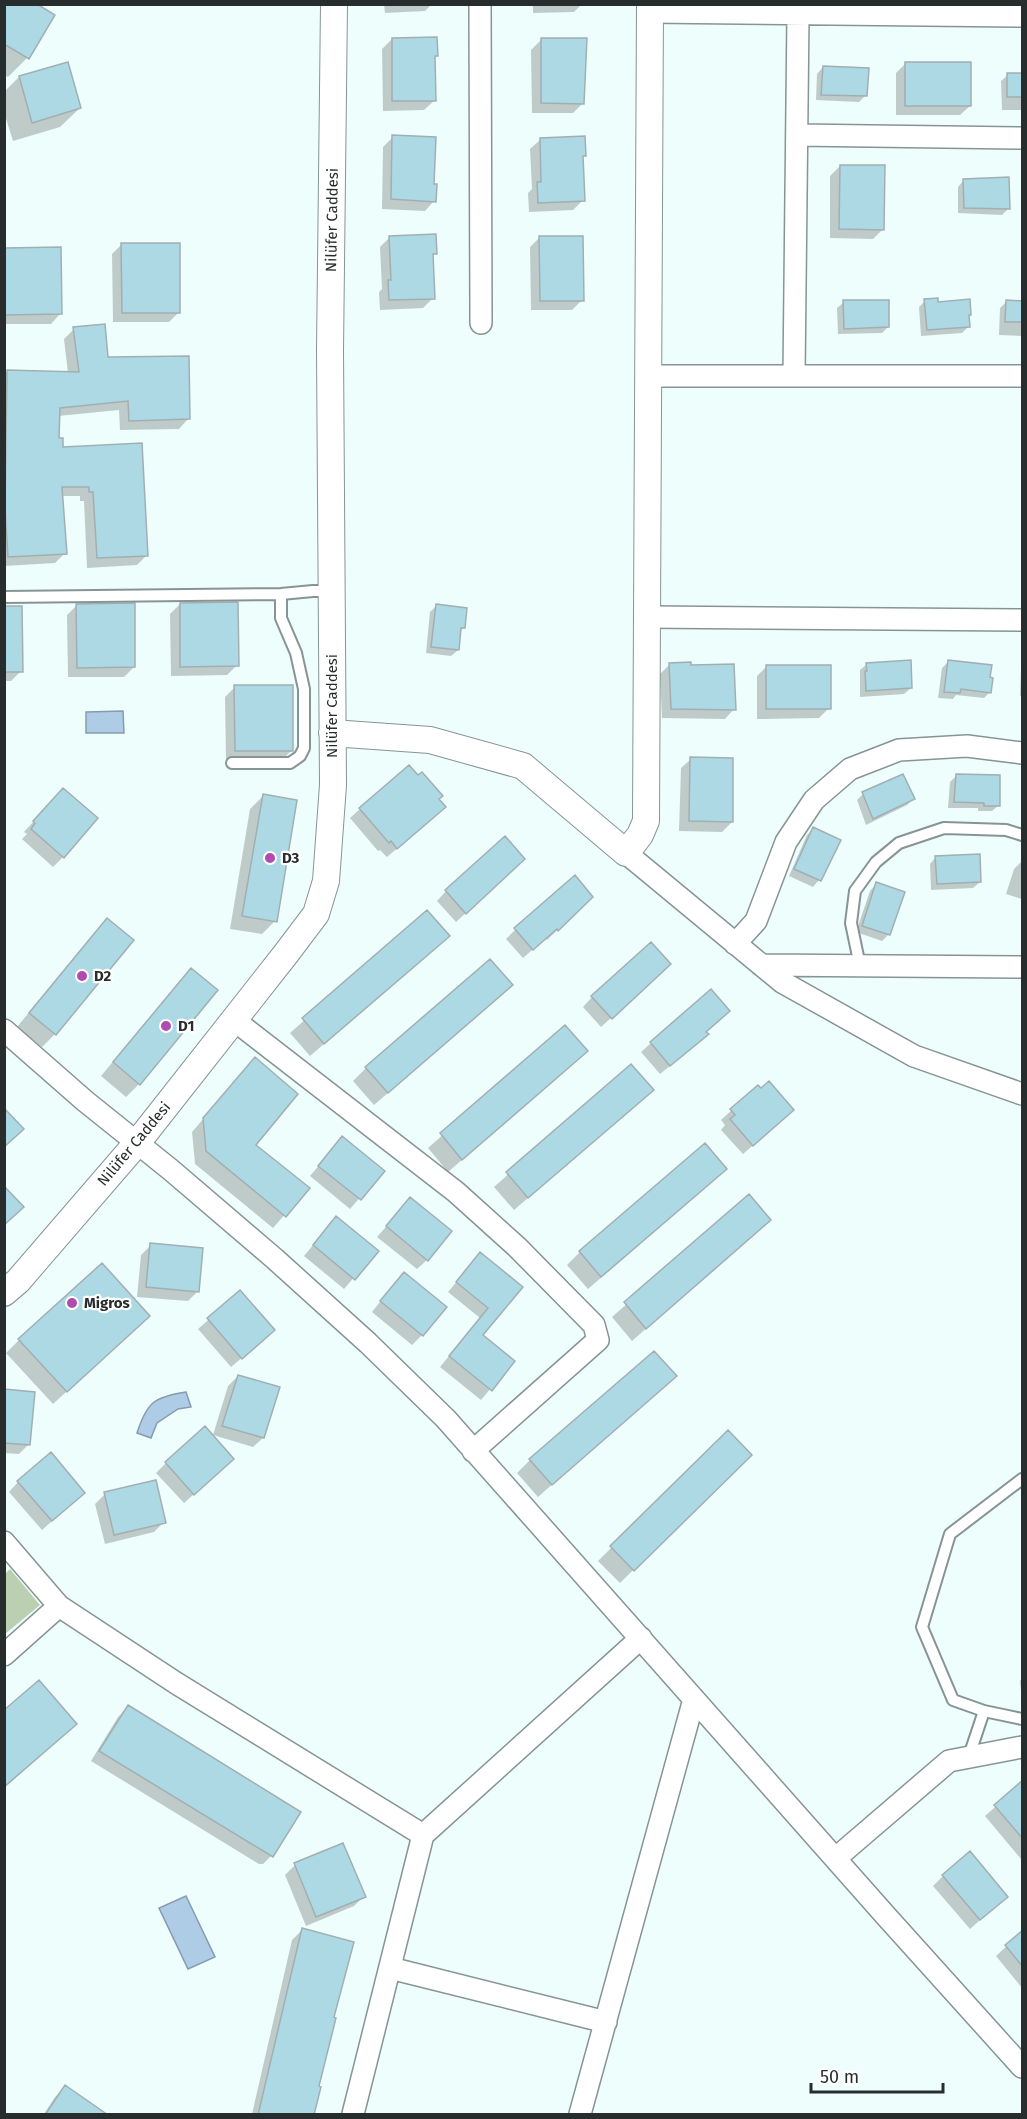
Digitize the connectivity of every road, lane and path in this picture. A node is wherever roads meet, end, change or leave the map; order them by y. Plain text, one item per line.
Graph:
1 (334, 4) edge
2 (480, 4) edge
3 (650, 8) edge
4 (798, 14) junction
5 (1023, 16) edge
6 (797, 135) junction
7 (1023, 138) edge
8 (481, 323) dead end
9 (648, 376) junction
10 (794, 376) junction
11 (1023, 376) edge
12 (332, 591) junction
13 (281, 594) junction
14 (4, 597) edge
15 (647, 617) junction
16 (1023, 620) edge
17 (332, 733) junction
18 (1023, 753) edge
19 (232, 763) dead end
20 (1023, 835) edge
21 (626, 853) junction
22 (735, 944) junction
23 (761, 965) junction
24 (860, 966) junction
25 (1023, 967) edge
26 (234, 1020) junction
27 (4, 1030) edge
28 (1023, 1094) edge
29 (137, 1143) junction
30 (4, 1293) edge
31 (473, 1451) junction
32 (1023, 1479) edge
33 (8, 1554) edge
34 (59, 1606) junction
35 (641, 1638) junction
36 (4, 1654) edge
37 (694, 1699) junction
38 (984, 1711) junction
39 (1023, 1719) edge
40 (1023, 1747) edge
41 (969, 1756) junction
42 (423, 1835) junction
43 (836, 1858) junction
44 (390, 1968) junction
45 (606, 2022) junction
46 (1023, 2067) edge
47 (353, 2115) edge
48 (580, 2115) edge

1 - 12 street, Nilüfer Caddesi
2 - 8 street
3 - 4 street
3 - 9 street
4 - 5 street
4 - 6 street
6 - 7 street
6 - 10 street
9 - 10 street
9 - 15 street
10 - 11 street
12 - 13 lane
12 - 17 street, Nilüfer Caddesi
13 - 14 lane
13 - 19 lane
15 - 16 street
15 - 21 street
17 - 21 street
17 - 26 street, Nilüfer Caddesi
18 - 22 street
20 - 24 lane
21 - 22 street
22 - 23 street
23 - 24 street
23 - 28 street
24 - 25 street
26 - 29 street, Nilüfer Caddesi
26 - 31 street
27 - 29 street
29 - 30 street, Nilüfer Caddesi
29 - 31 street
31 - 35 street
32 - 38 lane
33 - 34 street
34 - 36 street
34 - 42 street
35 - 37 street
35 - 42 street
37 - 43 street
37 - 45 street
38 - 39 lane
38 - 41 lane
40 - 41 street
41 - 43 street
42 - 44 street
43 - 46 street
44 - 45 street
44 - 47 street
45 - 48 street

